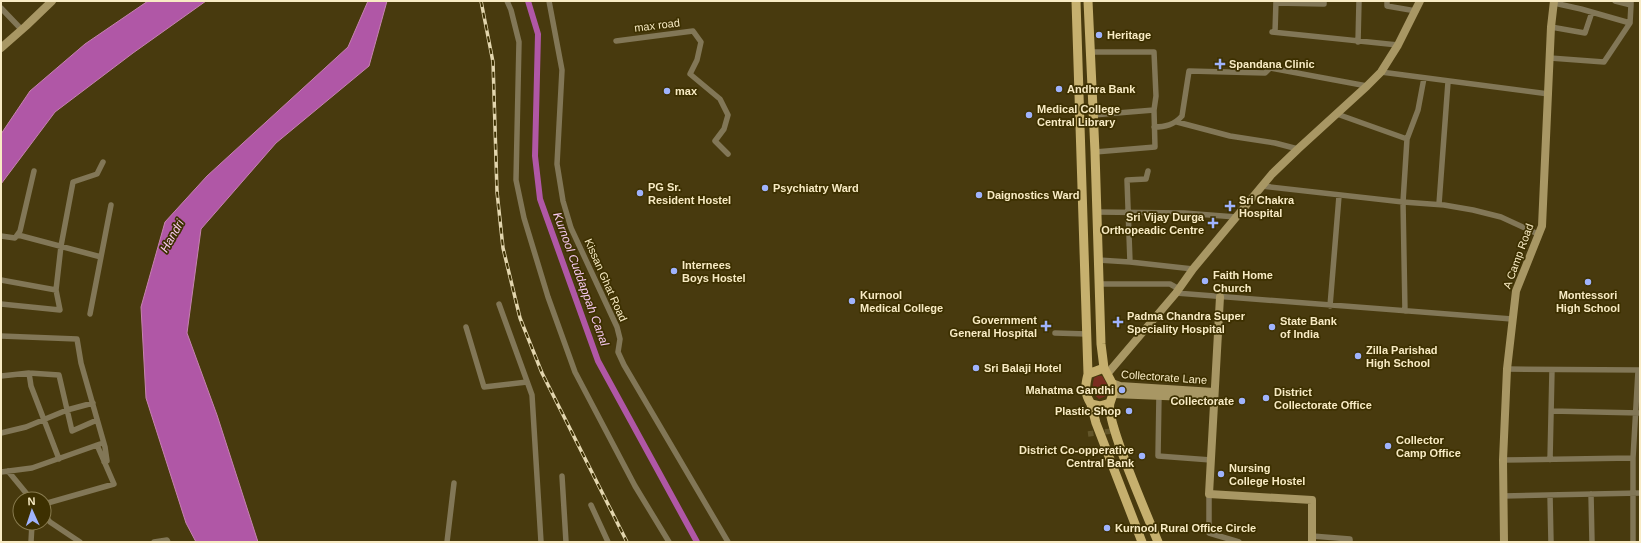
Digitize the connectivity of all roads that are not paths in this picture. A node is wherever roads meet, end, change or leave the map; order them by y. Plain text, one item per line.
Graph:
1 (507, 1) edge
2 (549, 1) edge
3 (1076, 1) edge
4 (1088, 1) edge
5 (1324, 1) edge
6 (1359, 1) edge
7 (1387, 1) edge
8 (1420, 1) edge
9 (1615, 1) edge
10 (49, 2) edge
11 (1276, 2) edge
12 (1554, 2) edge
13 (1631, 3) edge
14 (1, 8) edge
15 (1416, 10) junction
16 (1592, 12) junction
17 (1630, 24) junction
18 (1551, 26) junction
19 (22, 30) junction
20 (616, 41) dead end
21 (1358, 42) junction
22 (1398, 45) junction
23 (1, 48) edge
24 (1090, 52) junction
25 (1550, 58) junction
26 (1381, 72) junction
27 (1424, 78) junction
28 (1448, 82) junction
29 (1367, 86) junction
30 (1549, 94) junction
31 (1154, 110) junction
32 (1337, 114) junction
33 (1093, 115) junction
34 (1177, 122) junction
35 (1154, 127) junction
36 (1407, 139) junction
37 (1298, 149) junction
38 (1095, 152) junction
39 (728, 154) dead end
40 (103, 162) dead end
41 (1148, 171) dead end
42 (34, 172) dead end
43 (1262, 186) junction
44 (1339, 196) junction
45 (1402, 202) junction
46 (1439, 204) junction
47 (111, 205) dead end
48 (1096, 212) junction
49 (1128, 212) junction
50 (1236, 217) junction
51 (1538, 234) junction
52 (18, 235) junction
53 (1, 236) edge
54 (61, 246) junction
55 (100, 257) junction
56 (1098, 260) junction
57 (1130, 262) junction
58 (1193, 269) junction
59 (1, 280) edge
60 (1098, 284) junction
61 (56, 290) junction
62 (1178, 291) junction
63 (1220, 297) junction
64 (1, 304) edge
65 (499, 304) dead end
66 (1330, 306) junction
67 (1405, 311) junction
68 (90, 314) dead end
69 (1512, 319) junction
70 (466, 327) dead end
71 (1055, 333) dead end
72 (1087, 334) junction
73 (1, 336) edge
74 (1507, 369) junction
75 (1552, 370) junction
76 (1639, 370) edge
77 (1106, 371) junction
78 (29, 373) junction
79 (1088, 374) junction
80 (1, 376) edge
81 (527, 382) junction
82 (1112, 383) junction
83 (1160, 392) junction
84 (1214, 395) junction
85 (1112, 399) junction
86 (92, 403) junction
87 (1091, 404) junction
88 (67, 410) junction
89 (1551, 411) junction
90 (1638, 413) edge
91 (44, 420) junction
92 (97, 420) junction
93 (1, 433) edge
94 (104, 442) junction
95 (97, 445) junction
96 (1633, 458) junction
97 (59, 459) junction
98 (1211, 460) junction
99 (1503, 460) junction
100 (1550, 460) junction
101 (104, 462) junction
102 (8, 471) junction
103 (1, 472) edge
104 (562, 476) dead end
105 (454, 483) dead end
106 (24, 491) edge
107 (1640, 493) edge
108 (1209, 494) junction
109 (1591, 494) junction
110 (1633, 494) junction
111 (1550, 495) junction
112 (1503, 496) junction
113 (52, 502) edge
114 (591, 505) dead end
115 (52, 525) edge
116 (32, 531) edge
117 (1312, 539) edge
118 (31, 542) edge
119 (80, 542) edge
120 (154, 542) edge
121 (168, 542) edge
122 (447, 542) edge
123 (541, 542) edge
124 (566, 542) edge
125 (608, 542) edge
126 (670, 542) edge
127 (728, 542) edge
128 (1142, 542) edge
129 (1158, 542) edge
130 (1239, 542) edge
131 (1350, 542) edge
132 (1504, 542) edge
133 (1551, 542) edge
134 (1592, 542) edge
135 (1633, 542) edge

1 - 126 street
2 - 127 street, Kissan Ghat Road
3 - 72 main road
4 - 24 main road
5 - 11 street
6 - 21 street
7 - 15 street
8 - 15 street
9 - 13 street
10 - 19 street
11 - 21 street
12 - 16 street
12 - 18 street, A Camp Road
13 - 17 street
14 - 19 street
15 - 22 street
16 - 17 street
16 - 18 street
17 - 25 street
18 - 25 street, A Camp Road
19 - 23 street
20 - 39 street, max road
21 - 22 street
22 - 26 street
24 - 31 street
24 - 33 main road
25 - 30 street, A Camp Road
26 - 27 street
26 - 29 street
27 - 28 street
27 - 36 street
28 - 30 street
28 - 46 street
29 - 32 street
29 - 34 street
30 - 51 street, A Camp Road
31 - 33 street
31 - 35 street
32 - 36 street
32 - 37 street
33 - 38 main road
34 - 35 street
34 - 37 street
35 - 38 street
36 - 45 street
37 - 43 street
38 - 48 main road
40 - 54 street
41 - 49 street
42 - 52 street
43 - 44 street
43 - 50 street
44 - 45 street
44 - 66 street
45 - 46 street
45 - 67 street
46 - 51 street
47 - 55 street
48 - 49 street
48 - 56 main road
49 - 50 street
49 - 57 street
50 - 58 street
51 - 69 street, A Camp Road
52 - 53 street
52 - 54 street
54 - 55 street
54 - 61 street
55 - 68 street
56 - 57 street
56 - 60 main road
57 - 58 street
58 - 62 street
59 - 61 street
60 - 62 street
60 - 77 main road
61 - 64 street
62 - 63 street
62 - 77 street
63 - 66 street
63 - 84 street
65 - 81 street
66 - 67 street
67 - 69 street
69 - 74 street, A Camp Road
70 - 81 street
71 - 72 street
72 - 79 main road
73 - 86 street
74 - 75 street
74 - 99 street, A Camp Road
75 - 76 street
75 - 89 street
76 - 90 street
77 - 79 main road
77 - 82 main road
78 - 80 street
78 - 88 street
78 - 91 street
79 - 87 main road
81 - 123 street
82 - 83 street, Collectorate Lane
82 - 85 main road
83 - 84 street, Collectorate Lane
83 - 85 street, Collectorate Lane
83 - 98 street
84 - 98 street
85 - 87 main road
85 - 129 main road
86 - 88 street
86 - 92 street
87 - 128 main road
88 - 91 street
88 - 92 street
89 - 90 street
89 - 100 street
90 - 96 street
91 - 93 street
91 - 97 street
92 - 94 street
94 - 95 street
94 - 101 street
95 - 97 street
95 - 101 street
96 - 100 street
96 - 110 street
97 - 102 street
98 - 108 street
99 - 100 street
99 - 112 street, A Camp Road
101 - 113 street
102 - 103 street
102 - 106 street
104 - 124 street
105 - 122 street
107 - 110 street
108 - 117 street
108 - 130 street
109 - 110 street
109 - 111 street
109 - 134 street
110 - 135 street
111 - 112 street
111 - 133 street
112 - 132 street, A Camp Road
114 - 125 street
115 - 119 street
116 - 118 street
117 - 131 street
120 - 121 street

